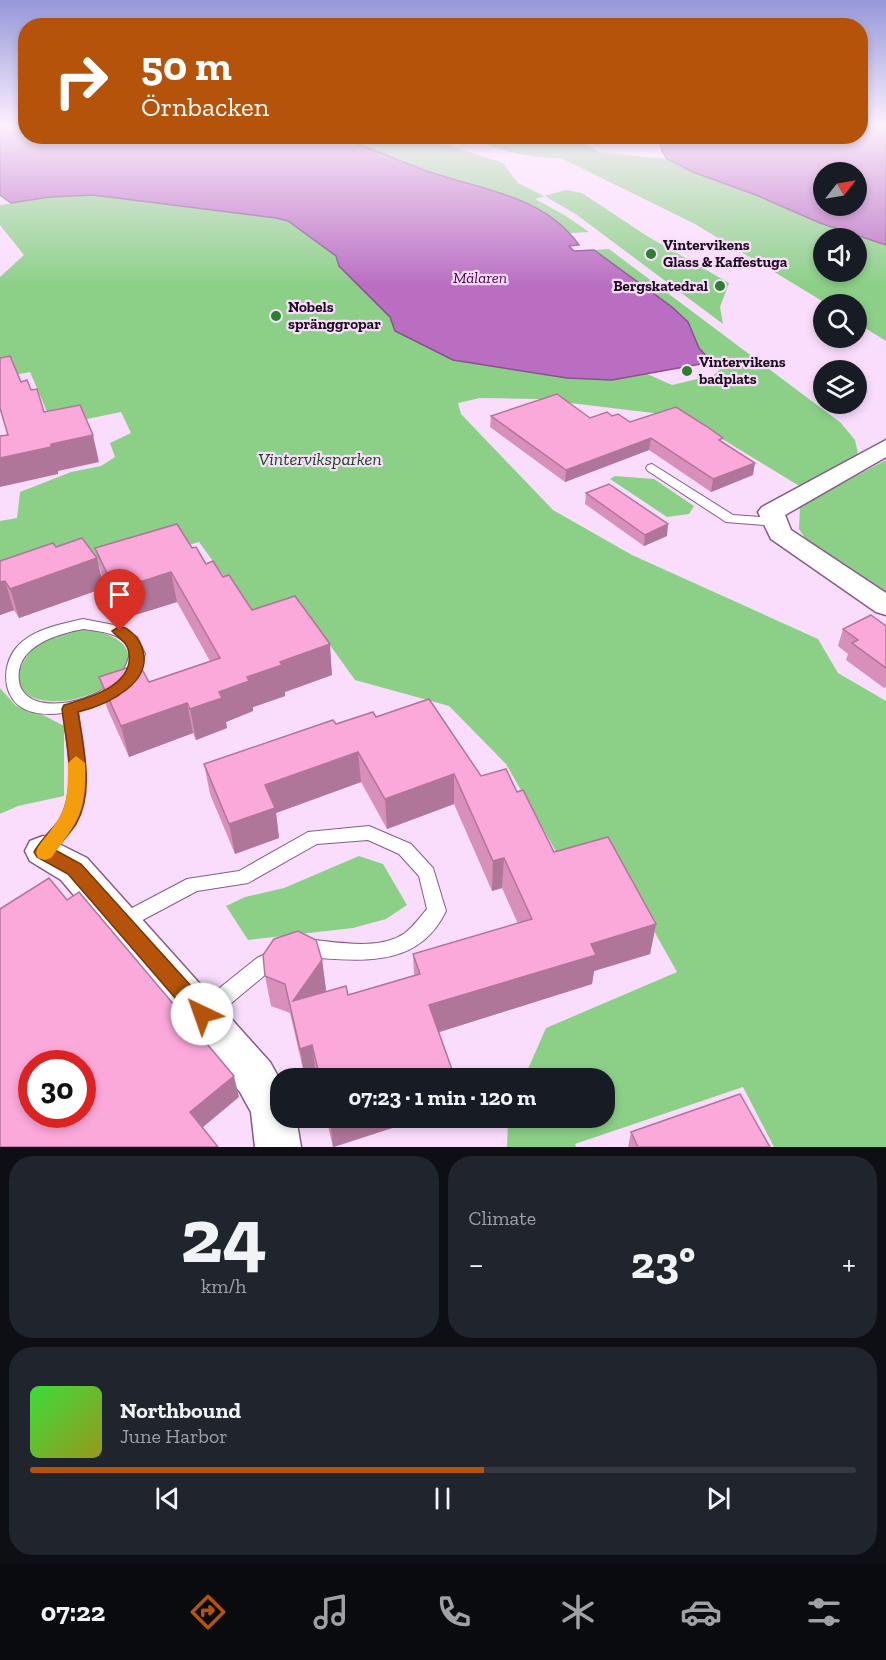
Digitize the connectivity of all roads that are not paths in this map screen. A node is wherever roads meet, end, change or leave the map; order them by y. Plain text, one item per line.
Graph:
1 (886, 447) edge
2 (652, 468) dead end
3 (775, 522) junction
4 (886, 606) edge
5 (70, 709) junction
6 (43, 852) joint
7 (121, 923) junction
8 (202, 1014) junction
9 (278, 1147) edge

1 - 3 street
2 - 3 lane
3 - 4 street
5 - 5 lane
5 - 6 lane
6 - 7 street
7 - 8 street
7 - 8 lane
8 - 9 street

